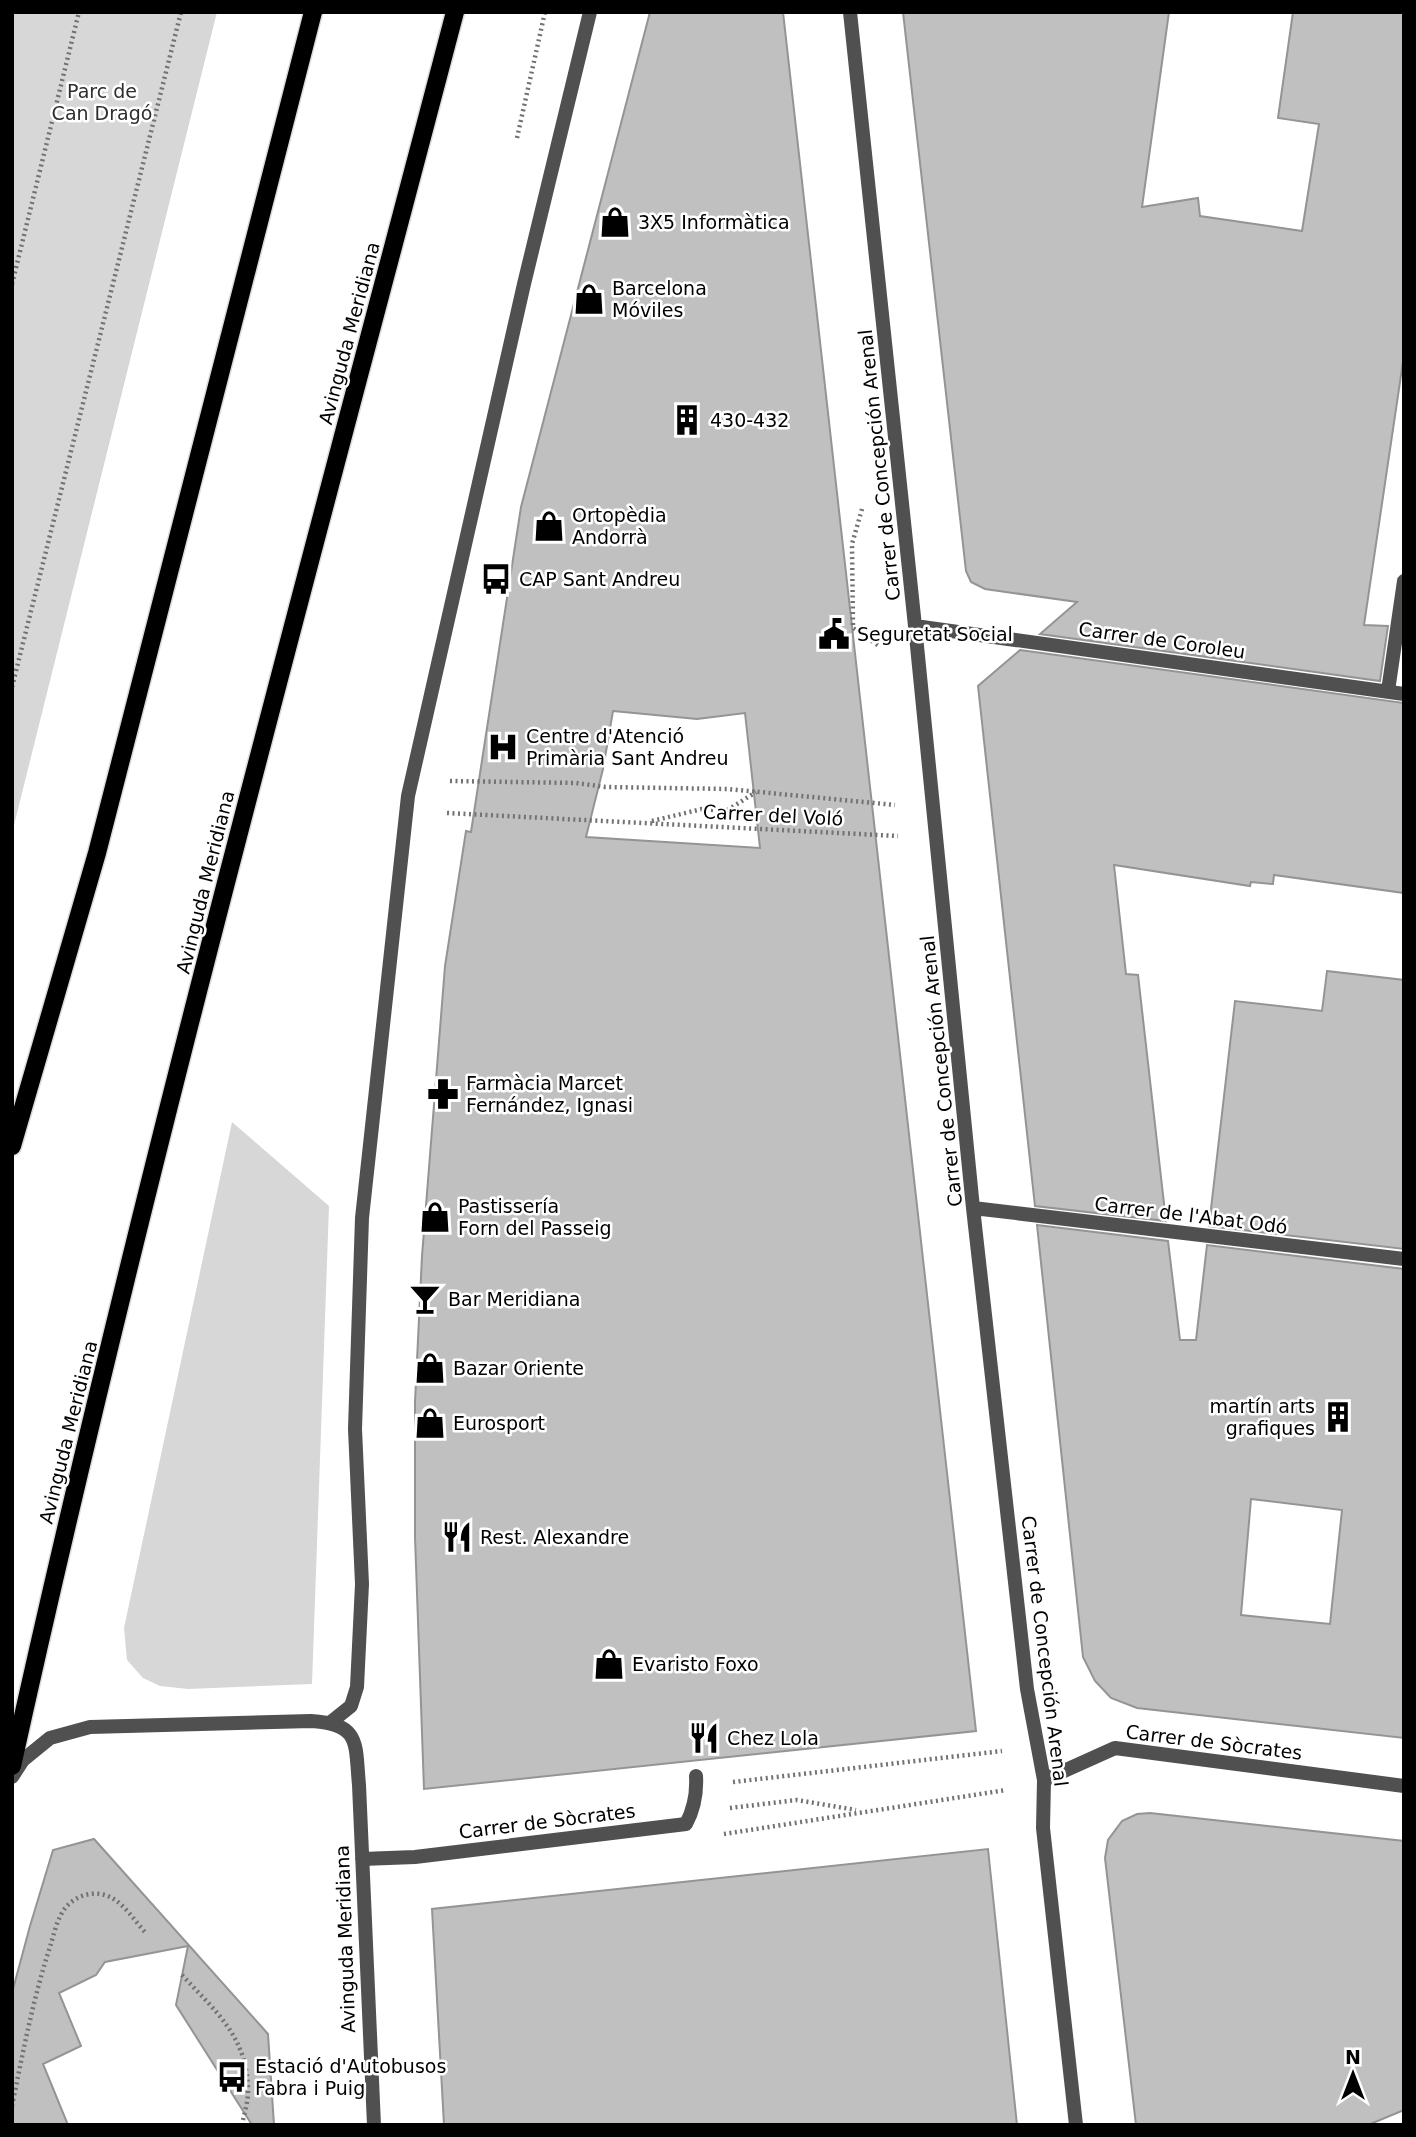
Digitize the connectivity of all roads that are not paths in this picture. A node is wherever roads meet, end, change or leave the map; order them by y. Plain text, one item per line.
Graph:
1 (313, 12) edge
2 (455, 12) edge
3 (590, 12) edge
4 (850, 12) edge
5 (1404, 582) edge
6 (915, 626) junction
7 (1388, 691) junction
8 (1404, 694) edge
9 (12, 1146) edge
10 (974, 1208) junction
11 (1404, 1259) edge
12 (331, 1722) junction
13 (12, 1766) edge
14 (696, 1776) dead end
15 (12, 1777) edge
16 (1044, 1780) junction
17 (1404, 1786) edge
18 (362, 1860) junction
19 (374, 2125) edge
20 (1076, 2125) edge

1 - 9 main road
2 - 13 main road, Avinguda Meridiana
3 - 12 street
4 - 6 street, Carrer de Concepción Arenal
5 - 7 street
6 - 7 street, Carrer de Coroleu
6 - 10 street, Carrer de Concepción Arenal
7 - 8 street, Carrer de Coroleu
10 - 11 street, Carrer de l'Abat Odó
10 - 16 street, Carrer de Concepción Arenal
12 - 15 street
12 - 18 street, Avinguda Meridiana
14 - 18 street, Carrer de Sòcrates
16 - 17 street, Carrer de Sòcrates
16 - 20 street, Carrer de Concepción Arenal
18 - 19 street, Avinguda Meridiana

